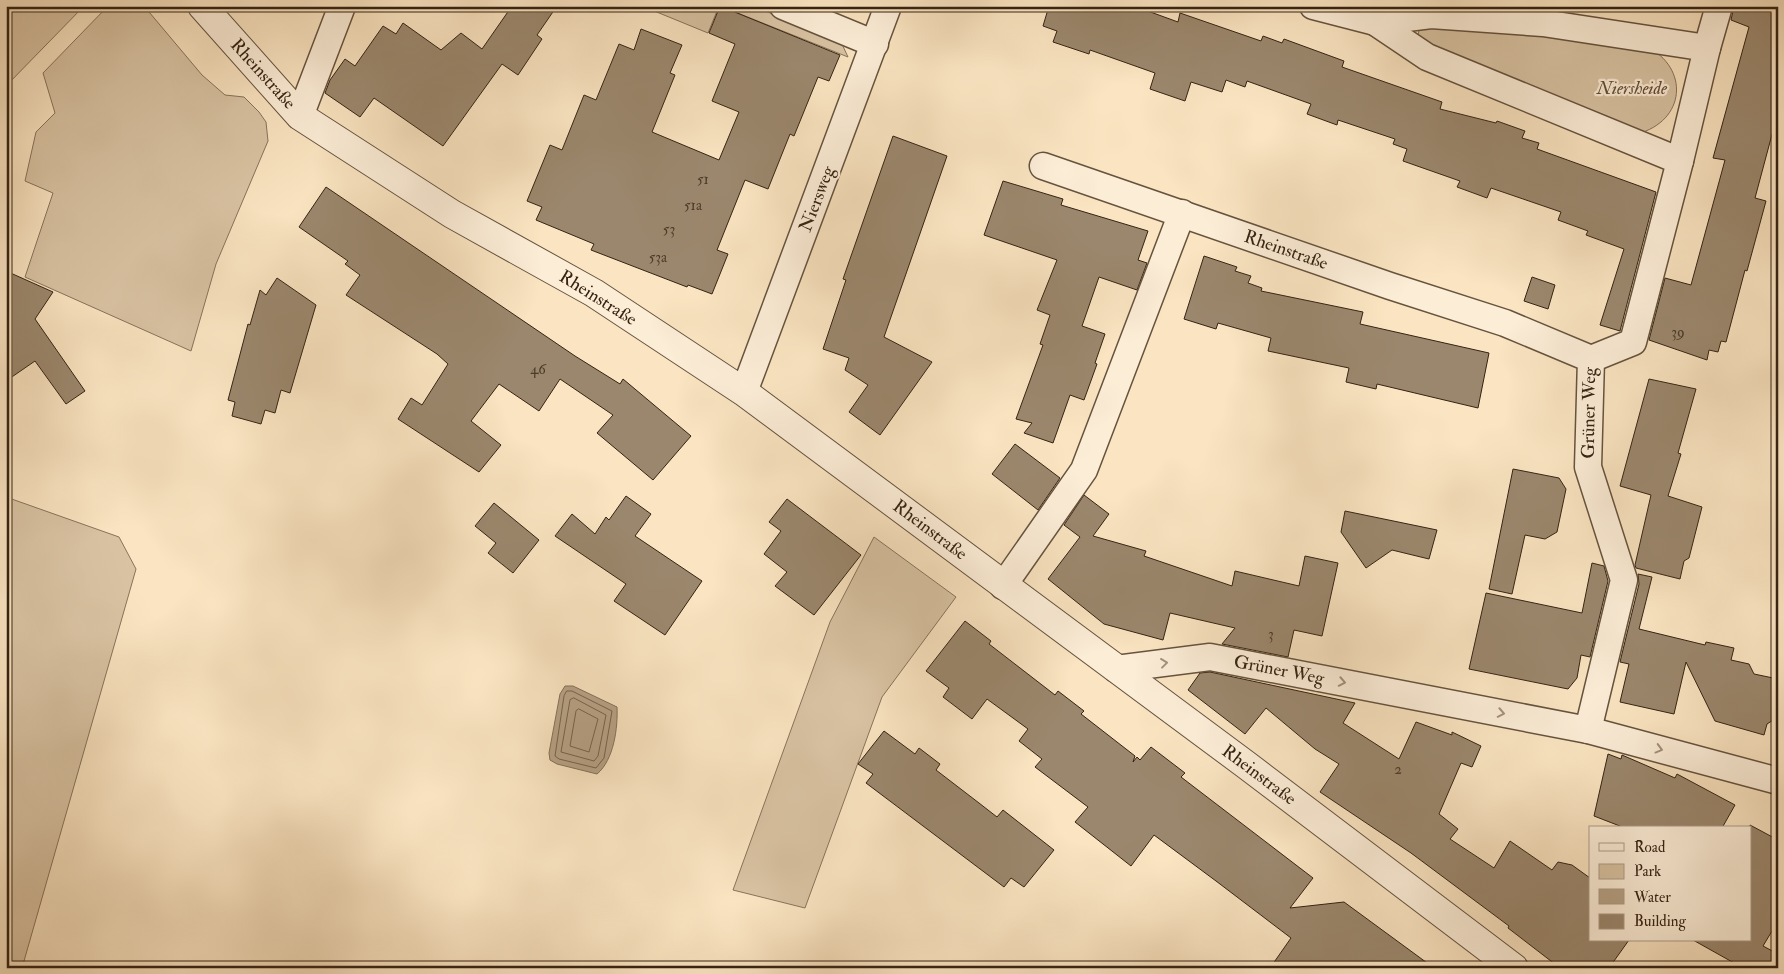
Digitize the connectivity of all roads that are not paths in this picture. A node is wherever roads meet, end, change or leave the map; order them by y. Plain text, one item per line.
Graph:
1 (202, 6) edge
2 (342, 6) edge
3 (784, 6) edge
4 (888, 6) edge
5 (1312, 6) edge
6 (1719, 6) edge
7 (1375, 22) junction
8 (875, 44) junction
9 (1707, 48) junction
10 (300, 116) junction
11 (1680, 161) junction
12 (1043, 166) dead end
13 (1182, 213) junction
14 (1390, 286) joint
15 (1591, 359) junction
16 (744, 392) junction
17 (1002, 586) junction
18 (1116, 669) junction
19 (1588, 730) junction
20 (1778, 781) edge
21 (1514, 968) edge

1 - 10 street, Rheinstraße
2 - 10 street
3 - 8 street
4 - 8 street, Niersweg
5 - 7 street
6 - 9 street
7 - 9 street
7 - 11 street
8 - 16 street, Niersweg
9 - 11 street
10 - 16 street, Rheinstraße
11 - 15 street
12 - 13 street, Rheinstraße
13 - 14 street, Rheinstraße
13 - 17 street
14 - 15 street, Grüner Weg
15 - 19 street, Grüner Weg
16 - 17 street, Rheinstraße
17 - 18 street, Rheinstraße
18 -> 19 street, Grüner Weg
18 - 21 street, Rheinstraße
19 -> 20 street, Grüner Weg

